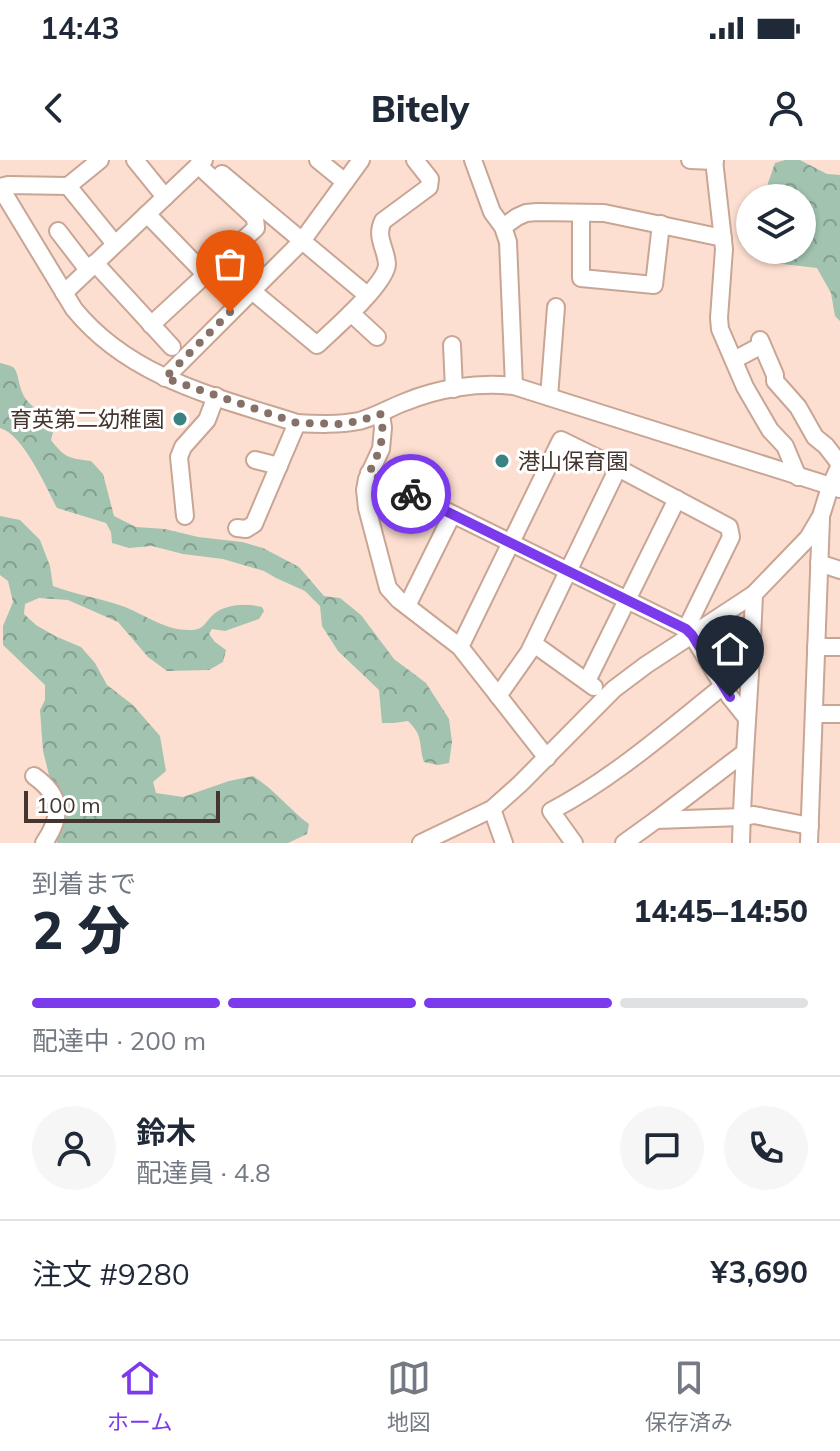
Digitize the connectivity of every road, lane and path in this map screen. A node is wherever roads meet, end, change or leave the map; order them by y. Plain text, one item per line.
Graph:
1 (100, 160) edge
2 (135, 160) edge
3 (318, 160) edge
4 (361, 160) edge
5 (415, 160) edge
6 (473, 160) edge
7 (690, 160) edge
8 (714, 161) edge
9 (203, 162) edge
10 (345, 182) junction
11 (68, 186) junction
12 (0, 187) edge
13 (165, 197) junction
14 (581, 213) junction
15 (147, 214) junction
16 (661, 224) junction
17 (503, 227) junction
18 (58, 231) dead end
19 (723, 238) junction
20 (302, 241) junction
21 (115, 244) junction
22 (91, 267) junction
23 (206, 275) junction
24 (251, 290) junction
25 (64, 293) junction
26 (367, 295) junction
27 (556, 307) dead end
28 (351, 313) junction
29 (151, 325) junction
30 (377, 337) dead end
31 (452, 345) dead end
32 (172, 347) dead end
33 (734, 360) junction
34 (165, 378) junction
35 (514, 386) junction
36 (454, 389) junction
37 (216, 396) junction
38 (549, 397) junction
39 (381, 414) junction
40 (297, 423) junction
41 (255, 460) dead end
42 (840, 465) edge
43 (279, 466) junction
44 (618, 468) junction
45 (369, 473) junction
46 (798, 477) junction
47 (835, 488) edge
48 (677, 499) junction
49 (452, 515) junction
50 (185, 516) dead end
51 (821, 516) junction
52 (237, 528) dead end
53 (511, 544) junction
54 (819, 563) junction
55 (840, 570) edge
56 (569, 573) junction
57 (754, 594) junction
58 (627, 601) junction
59 (407, 606) junction
60 (689, 632) junction
61 (534, 644) junction
62 (460, 647) junction
63 (816, 647) junction
64 (840, 647) edge
65 (587, 681) junction
66 (723, 686) junction
67 (498, 696) junction
68 (607, 697) junction
69 (814, 714) junction
70 (840, 714) edge
71 (746, 717) junction
72 (744, 753) junction
73 (547, 758) junction
74 (34, 776) dead end
75 (492, 809) junction
76 (742, 817) junction
77 (656, 820) junction
78 (459, 824) junction
79 (810, 835) edge
80 (44, 843) edge
81 (421, 843) edge
82 (464, 843) edge
83 (504, 843) edge
84 (574, 843) edge
85 (624, 843) edge
86 (741, 843) edge

1 - 11 street
2 - 13 street
3 - 10 street
4 - 10 street
5 - 26 street
6 - 17 street
7 - 8 street
8 - 19 street
9 - 13 street
9 - 20 street
9 - 23 street
10 - 20 street
11 - 12 street
11 - 21 street
12 - 25 street
13 - 15 street
14 - 16 street
14 - 16 street
14 - 17 street
15 - 21 street
15 - 23 street
16 - 19 street
17 - 35 street
18 - 22 street
19 - 33 street
20 - 24 street
20 - 26 street
21 - 22 street
22 - 25 street
22 - 29 street
23 - 29 street
24 - 28 street
24 - 34 street
25 - 34 street
26 - 28 street
27 - 38 street
28 - 30 street
29 - 32 street
31 - 36 street
33 - 42 street
33 - 46 street
34 - 37 street
35 - 36 street
35 - 38 street
36 - 39 street
37 - 40 street
37 - 50 street
38 - 46 street
39 - 40 street
39 - 45 street
40 - 43 street
41 - 43 street
42 - 47 street
43 - 52 street
44 - 48 street
44 - 53 street
44 - 56 street
45 - 49 street
45 - 59 street
46 - 47 street
47 - 51 street
48 - 58 street
48 - 60 street
49 - 53 street
49 - 59 street
51 - 54 street
51 - 57 street
53 - 56 street
53 - 62 street
54 - 55 street
54 - 63 street
56 - 58 street
56 - 61 street
57 - 60 street
57 - 71 street
58 - 60 street
58 - 65 street
59 - 62 street
60 - 66 street
60 - 68 street
61 - 65 street
61 - 67 street
62 - 67 street
63 - 64 street
63 - 69 street
65 - 68 street
66 - 71 street
66 - 84 street
67 - 73 street
68 - 73 street
69 - 70 street
69 - 79 street
71 - 72 street
72 - 76 street
72 - 77 street
73 - 75 street
74 - 80 street
75 - 78 street
75 - 83 street
76 - 77 street
76 - 79 street
76 - 86 street
77 - 85 street
78 - 81 street
78 - 82 street

